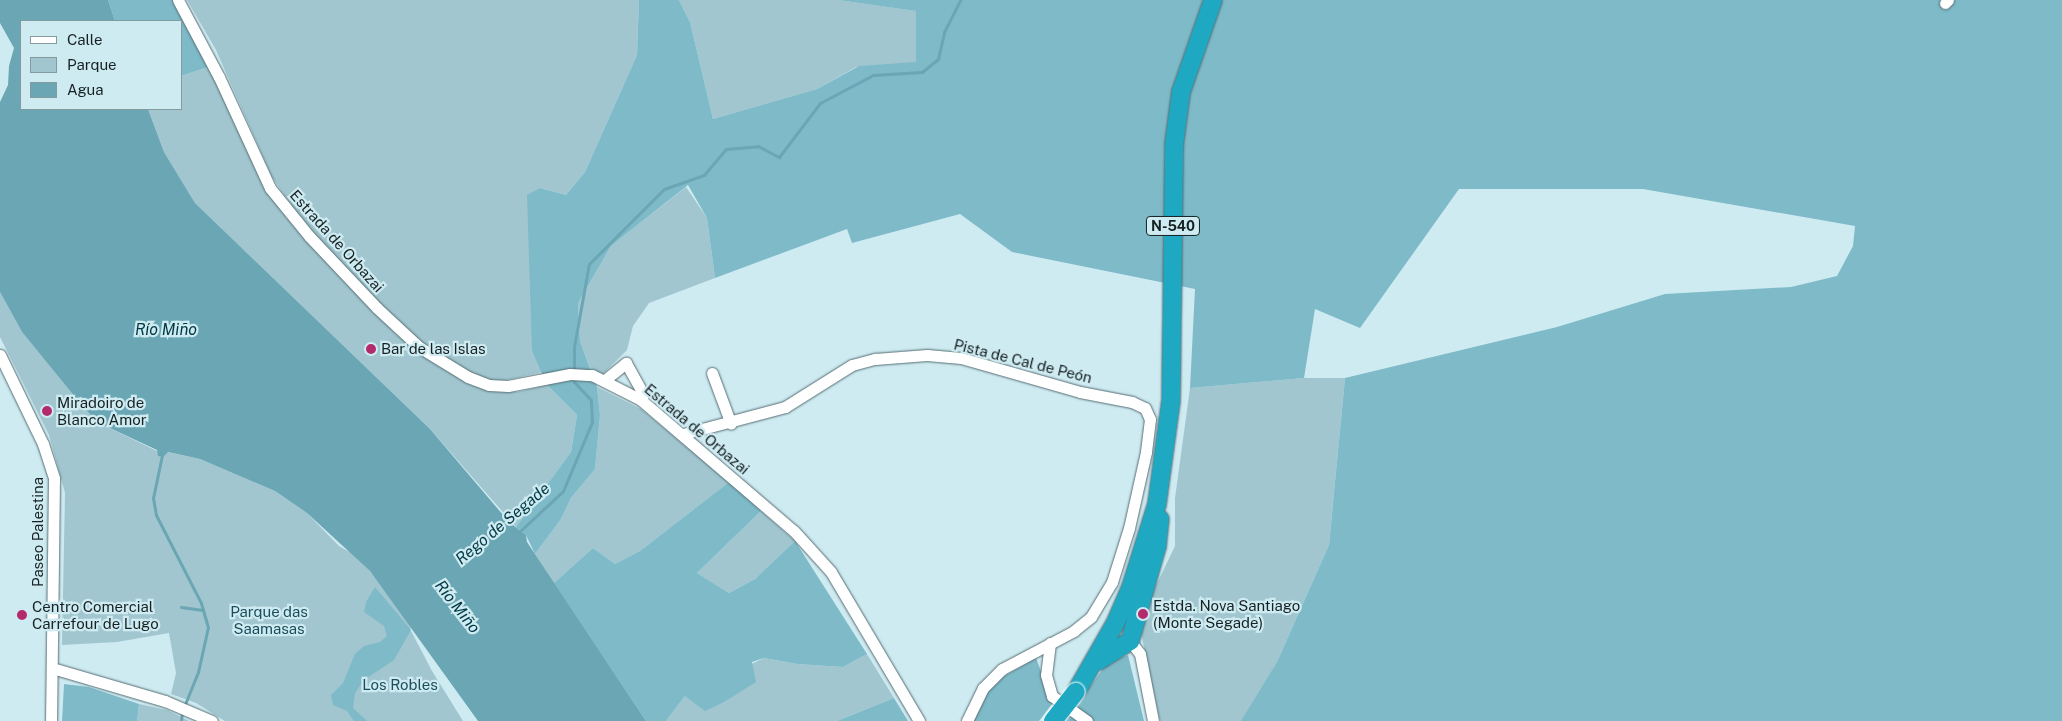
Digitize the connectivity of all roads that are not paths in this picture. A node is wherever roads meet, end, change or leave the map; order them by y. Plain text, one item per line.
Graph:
1 (178, 0) edge
2 (1213, 0) edge
3 (0, 354) edge
4 (712, 373) dead end
5 (606, 380) junction
6 (641, 400) junction
7 (731, 424) junction
8 (683, 434) junction
9 (1146, 452) junction
10 (1165, 457) junction
11 (1157, 504) junction
12 (1112, 582) junction
13 (1131, 587) junction
14 (1130, 641) junction
15 (1050, 643) junction
16 (1093, 665) junction
17 (52, 668) junction
18 (51, 721) edge
19 (212, 721) edge
20 (919, 721) edge
21 (967, 721) edge
22 (1053, 721) edge
23 (1087, 721) edge
24 (1152, 721) edge

1 - 5 street, Estrada de Orbazai
2 - 10 highway, N-540
3 - 17 street, Paseo Palestina
4 - 7 street
5 - 6 street, Estrada de Orbazai
5 - 6 street
6 - 8 street, Estrada de Orbazai
7 - 8 street, Pista de Cal de Peón
7 - 9 street, Pista de Cal de Peón
8 - 20 street, Estrada de Orbazai
9 - 10 street
9 - 12 street
10 - 11 highway, N-540
11 - 13 highway, N-540
11 - 14 highway
12 - 13 street
12 - 15 street
13 - 16 highway, N-540
14 - 16 highway
14 - 24 street
15 - 21 street
15 - 23 street
16 - 22 highway, N-540, bridge
17 - 18 street, Paseo Palestina
17 - 19 street

